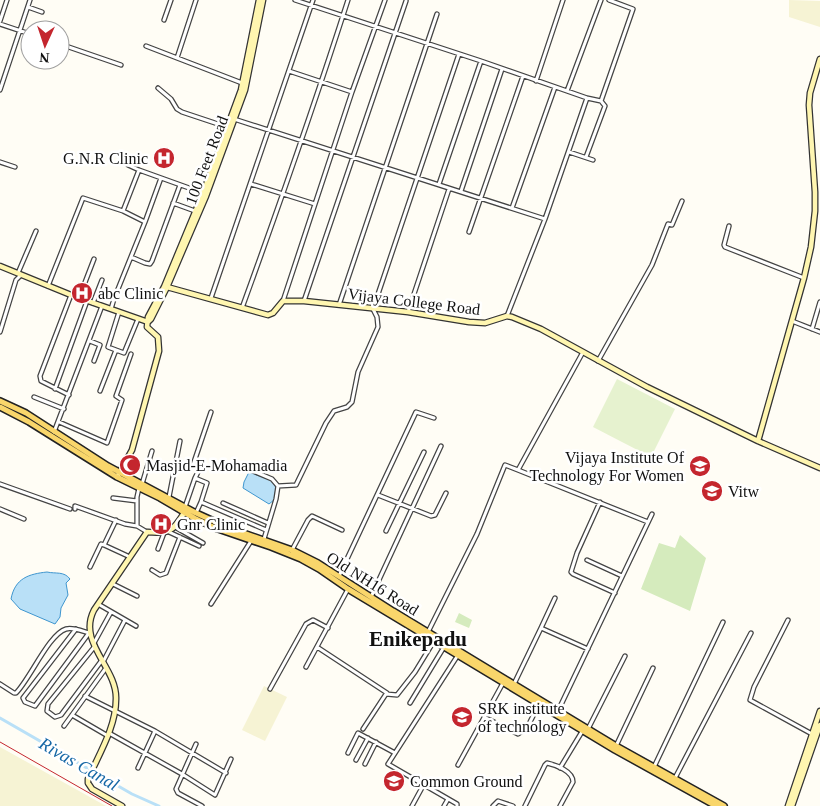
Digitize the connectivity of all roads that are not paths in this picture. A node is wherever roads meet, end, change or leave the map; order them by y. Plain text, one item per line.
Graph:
1 (7, 0) edge
2 (30, 0) edge
3 (170, 0) edge
4 (196, 0) edge
5 (259, 0) edge
6 (263, 0) edge
7 (295, 0) edge
8 (313, 0) edge
9 (348, 0) edge
10 (385, 0) edge
11 (562, 0) edge
12 (601, 0) edge
13 (609, 0) edge
14 (406, 1) edge
15 (311, 4) junction
16 (28, 7) junction
17 (42, 12) dead end
18 (437, 14) dead end
19 (343, 15) junction
20 (23, 20) edge
21 (164, 20) dead end
22 (0, 22) edge
23 (376, 26) junction
24 (20, 30) joint
25 (395, 32) junction
26 (427, 43) junction
27 (146, 46) dead end
28 (70, 47) edge
29 (459, 54) junction
30 (177, 58) junction
31 (820, 60) edge
32 (481, 61) junction
33 (121, 65) dead end
34 (502, 69) junction
35 (289, 72) junction
36 (523, 76) junction
37 (320, 81) junction
38 (536, 81) junction
39 (242, 83) junction
40 (554, 87) junction
41 (158, 88) dead end
42 (0, 90) edge
43 (567, 91) junction
44 (352, 92) junction
45 (586, 98) junction
46 (602, 101) junction
47 (233, 118) junction
48 (227, 128) junction
49 (269, 130) junction
50 (300, 140) junction
51 (333, 150) junction
52 (569, 152) junction
53 (353, 156) junction
54 (586, 157) junction
55 (593, 160) dead end
56 (0, 162) edge
57 (128, 165) dead end
58 (14, 167) dead end
59 (386, 167) junction
60 (139, 170) junction
61 (418, 177) junction
62 (161, 178) junction
63 (251, 184) junction
64 (440, 184) junction
65 (180, 185) junction
66 (449, 189) junction
67 (461, 191) junction
68 (203, 193) junction
69 (284, 194) junction
70 (482, 198) junction
71 (682, 201) dead end
72 (173, 203) junction
73 (315, 204) junction
74 (512, 208) junction
75 (195, 211) junction
76 (123, 212) junction
77 (545, 218) junction
78 (145, 222) junction
79 (729, 226) dead end
80 (36, 231) dead end
81 (469, 232) dead end
82 (131, 257) junction
83 (94, 259) dead end
84 (0, 266) edge
85 (18, 273) junction
86 (804, 278) junction
87 (16, 280) junction
88 (102, 280) dead end
89 (48, 286) junction
90 (168, 287) junction
91 (71, 295) junction
92 (79, 298) junction
93 (212, 298) junction
94 (87, 300) junction
95 (283, 301) junction
96 (304, 301) junction
97 (93, 302) junction
98 (820, 302) edge
99 (339, 305) junction
100 (102, 306) junction
101 (242, 308) junction
102 (111, 309) junction
103 (373, 309) junction
104 (119, 312) junction
105 (408, 312) junction
106 (507, 316) junction
107 (138, 318) junction
108 (148, 321) junction
109 (792, 321) junction
110 (812, 329) junction
111 (0, 332) edge
112 (820, 332) edge
113 (90, 341) junction
114 (116, 350) junction
115 (583, 352) junction
116 (131, 354) dead end
117 (94, 361) dead end
118 (598, 361) junction
119 (55, 389) junction
120 (100, 391) dead end
121 (69, 396) junction
122 (34, 397) dead end
123 (0, 401) edge
124 (0, 407) edge
125 (64, 409) junction
126 (211, 412) dead end
127 (434, 418) dead end
128 (59, 422) junction
129 (54, 432) junction
130 (758, 441) junction
131 (180, 442) dead end
132 (441, 446) dead end
133 (152, 451) dead end
134 (424, 452) dead end
135 (501, 462) dead end
136 (505, 465) junction
137 (820, 468) edge
138 (518, 470) junction
139 (253, 471) dead end
140 (119, 475) junction
141 (195, 478) junction
142 (0, 484) edge
143 (141, 486) junction
144 (278, 486) junction
145 (446, 493) dead end
146 (378, 495) junction
147 (169, 497) junction
148 (113, 498) dead end
149 (137, 501) junction
150 (201, 502) junction
151 (600, 502) junction
152 (223, 503) dead end
153 (400, 504) junction
154 (0, 509) edge
155 (412, 509) junction
156 (184, 510) junction
157 (196, 513) junction
158 (652, 514) dead end
159 (24, 519) dead end
160 (116, 520) junction
161 (648, 522) junction
162 (268, 523) junction
163 (137, 526) junction
164 (175, 527) junction
165 (266, 530) junction
166 (342, 530) dead end
167 (386, 531) dead end
168 (147, 532) junction
169 (169, 532) junction
170 (164, 533) junction
171 (180, 537) junction
172 (252, 540) junction
173 (263, 540) junction
174 (203, 543) dead end
175 (104, 545) junction
176 (199, 546) dead end
177 (158, 549) dead end
178 (292, 550) junction
179 (131, 557) junction
180 (587, 560) dead end
181 (90, 566) dead end
182 (152, 570) dead end
183 (339, 576) junction
184 (622, 576) junction
185 (113, 584) junction
186 (348, 589) junction
187 (615, 593) junction
188 (137, 596) dead end
189 (371, 597) junction
190 (556, 598) dead end
191 (98, 604) junction
192 (211, 604) dead end
193 (111, 612) junction
194 (125, 620) junction
195 (788, 620) dead end
196 (723, 622) dead end
197 (136, 626) dead end
198 (328, 628) junction
199 (541, 628) junction
200 (76, 629) junction
201 (428, 632) junction
202 (89, 633) junction
203 (751, 633) dead end
204 (435, 640) junction
205 (95, 644) junction
206 (444, 646) junction
207 (317, 647) junction
208 (588, 649) junction
209 (458, 655) junction
210 (626, 656) dead end
211 (102, 661) junction
212 (306, 667) dead end
213 (106, 668) junction
214 (653, 668) dead end
215 (503, 683) junction
216 (0, 684) edge
217 (514, 684) junction
218 (270, 689) dead end
219 (388, 693) junction
220 (85, 696) junction
221 (410, 703) dead end
222 (539, 704) junction
223 (558, 711) junction
224 (820, 711) edge
225 (115, 712) junction
226 (72, 716) junction
227 (484, 717) junction
228 (820, 725) edge
229 (64, 726) dead end
230 (363, 729) dead end
231 (585, 729) junction
232 (155, 731) junction
233 (108, 734) junction
234 (812, 734) junction
235 (368, 738) junction
236 (376, 742) junction
237 (196, 744) dead end
238 (616, 746) junction
239 (145, 753) junction
240 (191, 753) junction
241 (395, 753) junction
242 (348, 754) dead end
243 (231, 759) dead end
244 (356, 760) dead end
245 (365, 764) dead end
246 (458, 765) dead end
247 (654, 767) junction
248 (138, 768) dead end
249 (560, 768) junction
250 (226, 773) junction
251 (182, 774) junction
252 (675, 778) junction
253 (424, 784) junction
254 (448, 799) junction
255 (122, 806) edge
256 (202, 806) edge
257 (412, 806) edge
258 (444, 806) edge
259 (457, 806) edge
260 (493, 806) edge
261 (513, 806) edge
262 (525, 806) edge
263 (560, 806) edge
264 (715, 806) edge
265 (724, 806) edge
266 (788, 806) edge
267 (792, 806) edge

1 - 22 street
2 - 16 street
3 - 21 street
4 - 30 street
5 - 39 street, 100 Feet Road
6 - 47 street, 100 Feet Road
7 - 15 street
8 - 15 street
9 - 19 street
10 - 23 street
11 - 38 street
12 - 43 street
13 - 46 street
14 - 25 street
15 - 19 street
15 - 35 street
16 - 17 street
16 - 20 street
18 - 26 street
19 - 23 street
19 - 37 street
22 - 24 street
23 - 25 street
23 - 44 street
24 - 42 street
25 - 26 street
25 - 53 street
26 - 29 street
26 - 59 street
27 - 30 street
28 - 33 street
29 - 32 street
29 - 61 street
30 - 39 street
31 - 86 street
32 - 34 street
32 - 64 street
34 - 36 street
34 - 67 street
35 - 37 street
35 - 49 street
36 - 38 street
36 - 70 street
37 - 44 street
37 - 50 street
38 - 40 street
39 - 47 street, 100 Feet Road
40 - 43 street
40 - 74 street
41 - 48 street
43 - 45 street
44 - 51 street
45 - 46 street
45 - 52 street
46 - 54 street
47 - 48 street, 100 Feet Road
47 - 49 street
47 - 90 street, 100 Feet Road
48 - 68 street, 100 Feet Road
49 - 50 street
49 - 63 street
50 - 51 street
50 - 69 street
51 - 53 street
51 - 73 street
52 - 54 street
52 - 77 street
53 - 59 street
53 - 96 street
54 - 55 street
56 - 58 street
57 - 60 street
59 - 61 street
59 - 99 street
60 - 62 street
60 - 76 street
61 - 64 street
61 - 103 street
62 - 65 street
62 - 78 street
63 - 69 street
63 - 93 street
64 - 66 street
65 - 68 street
65 - 72 street
66 - 67 street
66 - 105 street
67 - 70 street
68 - 75 street, 100 Feet Road
69 - 73 street
69 - 101 street
70 - 74 street
70 - 81 street
71 - 118 street
72 - 75 street
72 - 82 street
73 - 95 street
74 - 77 street
75 - 108 street, 100 Feet Road
76 - 78 street
76 - 89 street
77 - 106 street
78 - 82 street
79 - 86 street
80 - 85 street
82 - 102 street
83 - 92 street
84 - 85 street
85 - 87 street
85 - 87 street
85 - 89 street
86 - 109 street
87 - 111 street
88 - 97 street
89 - 91 street
90 - 93 street
90 - 108 street, 100 Feet Road
91 - 92 street
91 - 119 street
92 - 94 street
93 - 101 street
94 - 97 street
94 - 119 street
95 - 96 street, Vijaya College Road
95 - 101 street
96 - 99 street, Vijaya College Road
97 - 100 street
98 - 110 street
99 - 103 street, Vijaya College Road
100 - 102 street
100 - 113 street
102 - 104 street
103 - 105 street, Vijaya College Road
103 - 144 street
104 - 107 street
104 - 114 street
105 - 106 street, Vijaya College Road
106 - 115 street
107 - 108 street
107 - 114 street
108 - 140 street
109 - 110 street
109 - 130 street
110 - 112 street
113 - 117 street
113 - 121 street
114 - 120 street
115 - 118 street
115 - 138 street
116 - 128 street
118 - 130 street
119 - 121 street
121 - 125 street
122 - 125 street
123 - 129 main road, Old NH16 Road
124 - 140 main road, Old NH16 Road
125 - 128 street
126 - 141 street
127 - 146 street
128 - 129 street
129 - 140 main road, Old NH16 Road
130 - 137 street
131 - 147 street
132 - 155 street
133 - 143 street
134 - 153 street
135 - 136 street
136 - 138 street
136 - 201 street
138 - 151 street
139 - 144 street
140 - 143 main road, Old NH16 Road
141 - 150 street
141 - 156 street
142 - 160 street
143 - 147 main road, Old NH16 Road
143 - 149 street
143 - 156 main road, Old NH16 Road
144 - 162 street
145 - 155 street
146 - 153 street
146 - 183 street
147 - 156 main road, Old NH16 Road
148 - 149 street
149 - 163 street
150 - 157 street
150 - 165 street
151 - 161 street
151 - 187 street
152 - 162 street
153 - 155 street
153 - 167 street
154 - 159 street
155 - 189 street
156 - 157 main road, Old NH16 Road
156 - 164 street
156 - 172 main road, Old NH16 Road
157 - 173 main road, Old NH16 Road
158 - 161 street
160 - 163 street
160 - 175 street
161 - 184 street
162 - 165 street
163 - 168 street
164 - 169 street
164 - 174 street
165 - 173 street
166 - 178 street
168 - 170 street
168 - 179 street
169 - 170 street
169 - 171 street
170 - 177 street
171 - 176 street
171 - 182 street
172 - 186 main road, Old NH16 Road
172 - 192 street
173 - 178 main road, Old NH16 Road
175 - 179 street
175 - 181 street
178 - 183 main road, Old NH16 Road
179 - 185 street
180 - 184 street
183 - 189 main road, Old NH16 Road
184 - 187 street
185 - 188 street
185 - 191 street
186 - 198 street
186 - 204 main road, Old NH16 Road
187 - 208 street
189 - 201 main road, Old NH16 Road
190 - 199 street
191 - 193 street
191 - 202 street
193 - 194 street
193 - 205 street
194 - 197 street
194 - 211 street
195 - 234 street
196 - 247 street
198 - 207 street
198 - 218 street
199 - 208 street
199 - 217 street
200 - 202 street
200 - 202 street
200 - 216 street
201 - 217 main road, Old NH16 Road
202 - 205 street
203 - 252 street
204 - 206 main road, Old NH16 Road
204 - 219 street
205 - 211 street
205 - 211 street
206 - 209 main road, Old NH16 Road
206 - 221 street
207 - 212 street
207 - 219 street
208 - 223 street
209 - 215 main road, Old NH16 Road
209 - 241 street
210 - 231 street
211 - 213 street
213 - 220 street
213 - 225 street
214 - 238 street
215 - 222 main road, Old NH16 Road
215 - 227 street
217 - 223 main road, Old NH16 Road
219 - 230 street
220 - 225 street
220 - 226 street
222 - 227 street
222 - 231 main road, Old NH16 Road
223 - 231 main road, Old NH16 Road
224 - 234 street
225 - 232 street
225 - 233 street
226 - 229 street
226 - 233 street
227 - 246 street
228 - 267 street
231 - 238 main road, Old NH16 Road
231 - 249 street
231 - 264 main road, Old NH16 Road
232 - 239 street
232 - 240 street
233 - 239 street
233 - 255 street
234 - 266 street
235 - 236 street
235 - 242 street
235 - 244 street
236 - 241 street
236 - 245 street
237 - 240 street
238 - 247 main road, Old NH16 Road
239 - 248 street
239 - 251 street
240 - 250 street
240 - 251 street
241 - 253 street
243 - 250 street
247 - 252 main road, Old NH16 Road
249 - 262 street
249 - 263 street
250 - 251 street
251 - 256 street
252 - 265 main road, Old NH16 Road
253 - 254 street
253 - 257 street
254 - 258 street
254 - 259 street
260 - 261 street

